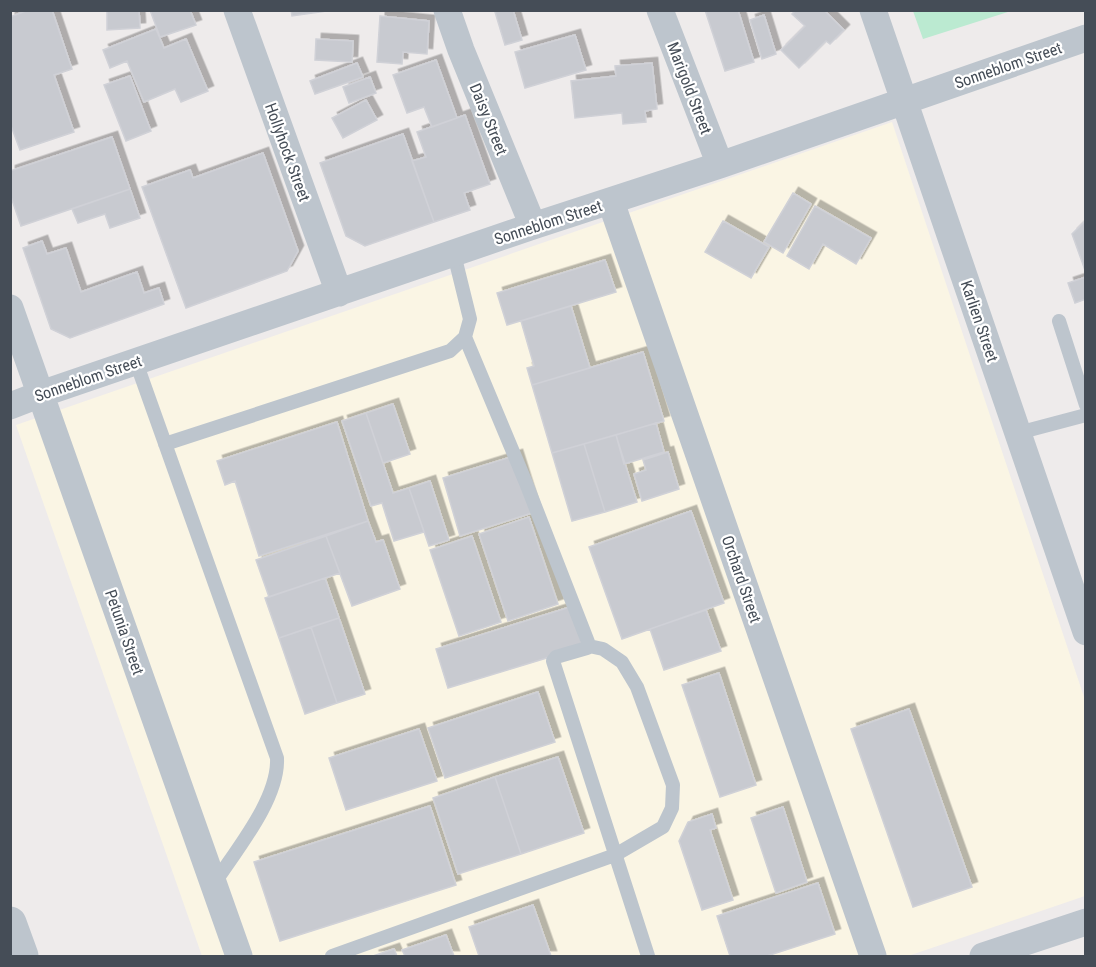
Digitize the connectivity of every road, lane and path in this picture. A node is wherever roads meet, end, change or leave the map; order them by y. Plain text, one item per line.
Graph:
1 (237, 10) edge
2 (447, 10) edge
3 (660, 10) edge
4 (873, 10) edge
5 (1086, 38) edge
6 (905, 101) junction
7 (720, 165) junction
8 (611, 202) junction
9 (533, 226) junction
10 (454, 254) junction
11 (339, 293) junction
12 (10, 308) edge
13 (1059, 321) dead end
14 (465, 337) junction
15 (136, 362) junction
16 (41, 394) junction
17 (1086, 405) edge
18 (10, 406) edge
19 (1086, 415) edge
20 (1018, 433) junction
21 (165, 444) junction
22 (1086, 632) edge
23 (589, 646) junction
24 (615, 855) junction
25 (214, 884) junction
26 (1086, 922) edge
27 (10, 923) edge
28 (22, 957) edge
29 (239, 957) edge
30 (332, 957) edge
31 (648, 957) edge
32 (873, 957) edge
33 (983, 957) edge

1 - 11 street, Hollyhock Street
2 - 9 street, Daisy Street
3 - 7 street, Marigold Street
4 - 6 street, Karlien Street
5 - 6 street, Sonneblom Street
6 - 7 street, Sonneblom Street
6 - 20 street, Karlien Street
7 - 8 street, Sonneblom Street
8 - 9 street, Sonneblom Street
8 - 32 street, Orchard Street
9 - 10 street, Sonneblom Street
10 - 11 street, Sonneblom Street
10 - 14 lane
11 - 15 street, Sonneblom Street
12 - 16 street, Petunia Street
13 - 17 lane
14 - 21 lane
14 - 23 lane
15 - 16 street, Sonneblom Street
15 - 21 lane
16 - 18 street, Sonneblom Street
16 - 25 street, Petunia Street
19 - 20 lane
20 - 22 street, Karlien Street
21 - 25 lane
23 - 24 lane
23 - 24 lane
24 - 30 lane
24 - 31 lane
25 - 29 street, Petunia Street
26 - 33 street
27 - 28 street

